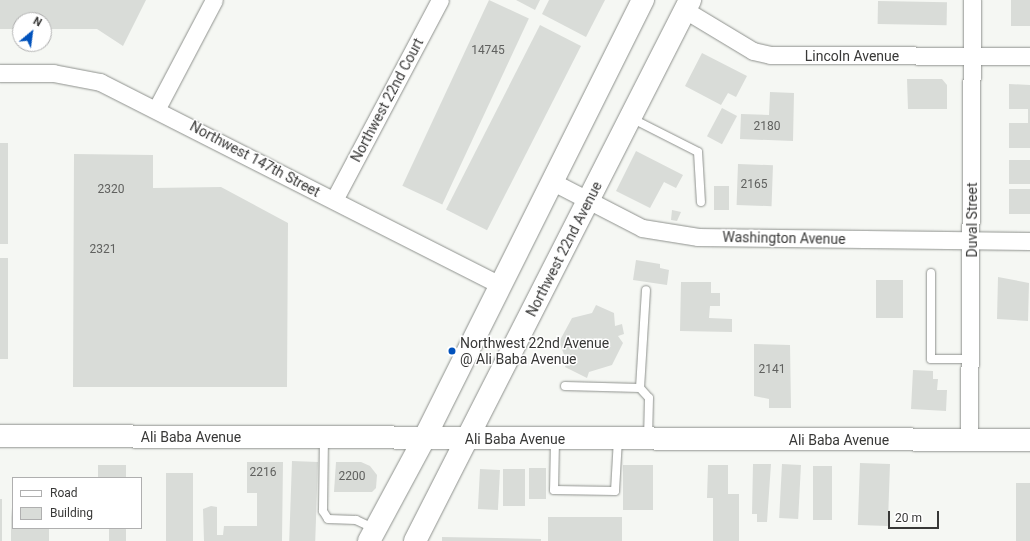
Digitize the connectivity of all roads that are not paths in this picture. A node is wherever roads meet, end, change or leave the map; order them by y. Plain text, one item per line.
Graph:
1 (214, 0) edge
2 (440, 0) edge
3 (643, 0) edge
4 (972, 0) edge
5 (688, 5) edge
6 (1030, 56) edge
7 (971, 57) junction
8 (0, 73) edge
9 (157, 108) junction
10 (631, 117) junction
11 (551, 181) junction
12 (334, 200) junction
13 (588, 200) junction
14 (701, 202) dead end
15 (972, 240) junction
16 (1030, 241) edge
17 (931, 272) dead end
18 (498, 284) junction
19 (646, 290) dead end
20 (970, 359) junction
21 (565, 386) dead end
22 (640, 388) junction
23 (0, 436) edge
24 (324, 438) junction
25 (424, 439) junction
26 (467, 439) junction
27 (555, 439) junction
28 (618, 439) junction
29 (648, 439) junction
30 (969, 440) junction
31 (1030, 440) edge
32 (372, 535) edge
33 (415, 541) edge

1 - 9 street
2 - 12 street, Northwest 22nd Court
3 - 11 main road
4 - 7 street, Duval Street
5 - 7 street, Lincoln Avenue
5 - 10 main road, Northwest 22nd Avenue
6 - 7 street, Lincoln Avenue
7 - 15 street, Duval Street
8 - 9 street, Northwest 147th Street
9 - 12 street, Northwest 147th Street
10 - 13 main road, Northwest 22nd Avenue
10 - 14 lane
11 - 13 street, Washington Avenue
11 - 18 main road
12 - 18 street, Northwest 147th Street
13 - 15 street, Washington Avenue
13 - 26 main road, Northwest 22nd Avenue
15 - 16 street, Washington Avenue
15 - 20 street, Duval Street
17 - 20 lane
18 - 25 main road
19 - 22 lane
20 - 30 street, Duval Street
21 - 22 lane
22 - 29 lane
23 - 24 main road, Ali Baba Avenue
24 - 25 main road, Ali Baba Avenue
24 - 32 lane
25 - 26 main road, Ali Baba Avenue
25 - 32 main road
26 - 27 main road, Ali Baba Avenue
26 - 33 main road, Northwest 22nd Avenue
27 - 28 main road, Ali Baba Avenue
27 - 28 lane
28 - 29 main road, Ali Baba Avenue
29 - 30 main road, Ali Baba Avenue
30 - 31 main road, Ali Baba Avenue

